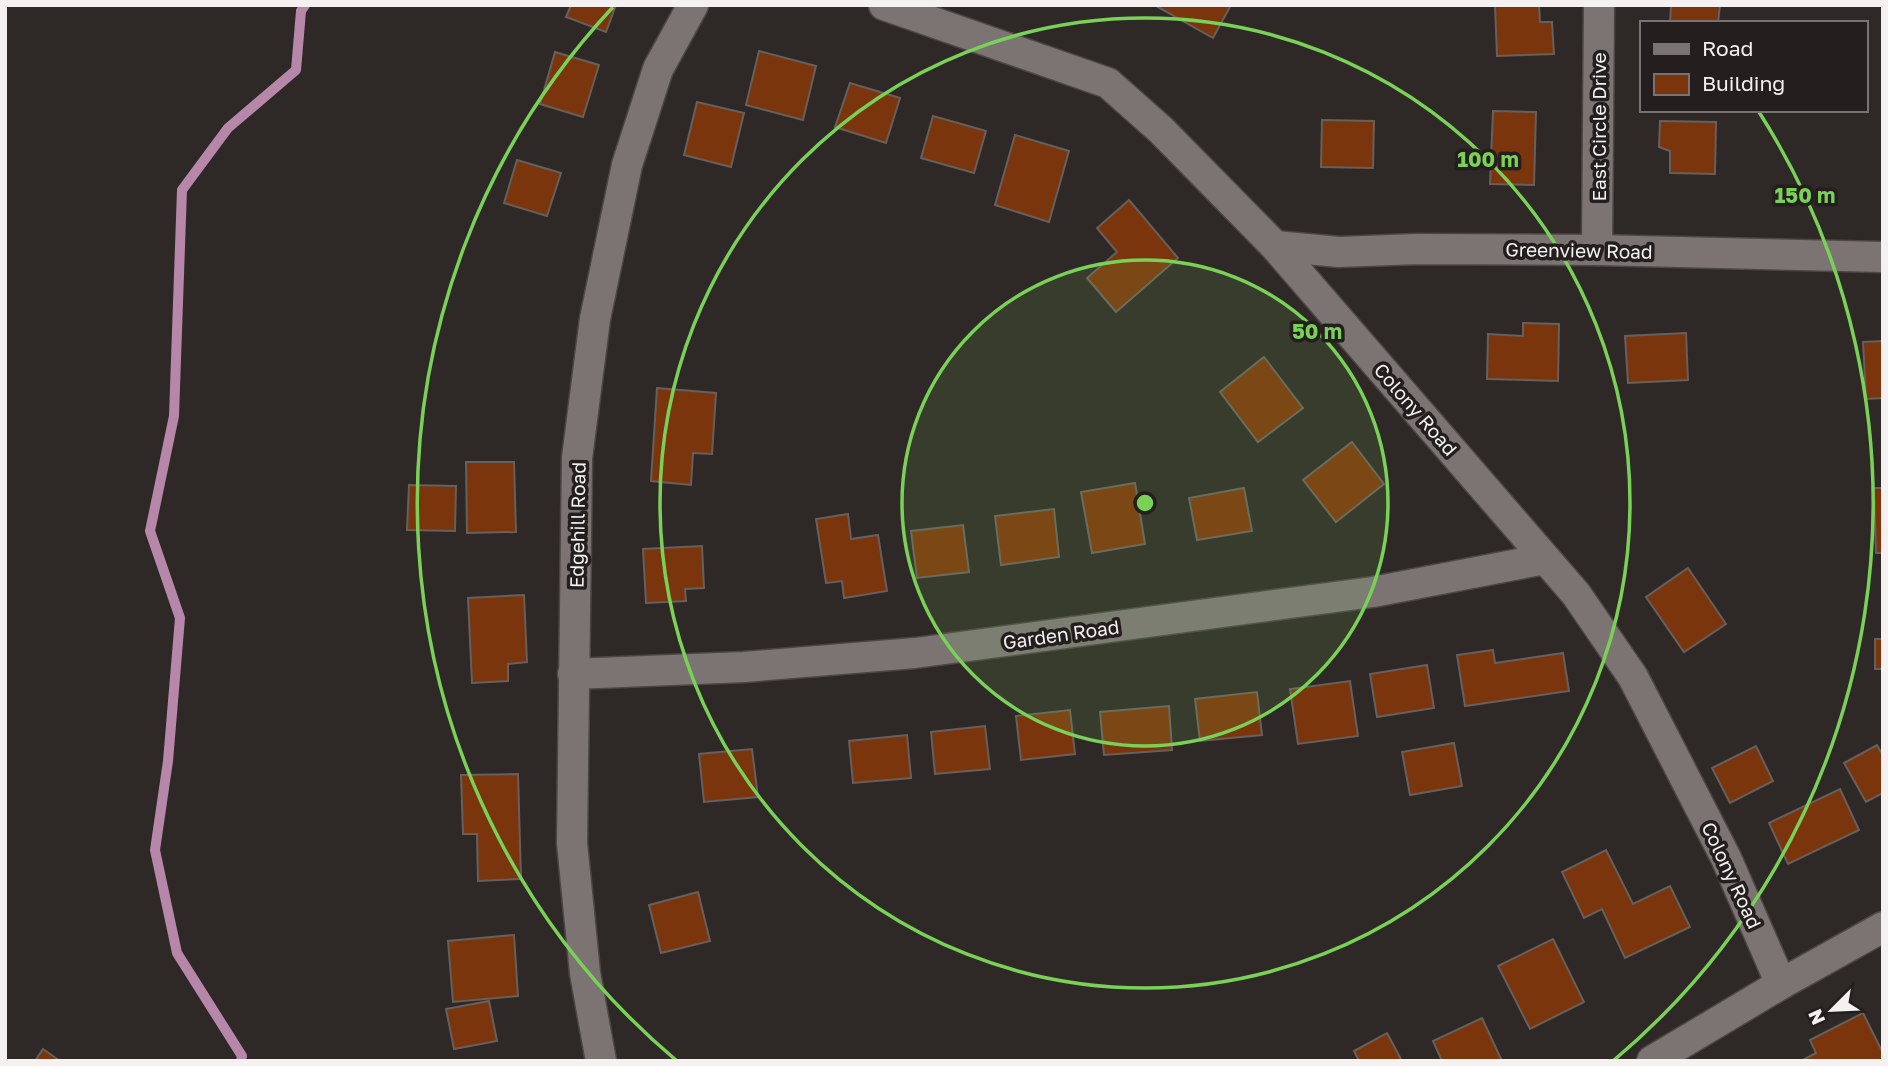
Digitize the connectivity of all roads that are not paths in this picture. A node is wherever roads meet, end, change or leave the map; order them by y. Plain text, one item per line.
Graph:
1 (693, 5) edge
2 (884, 5) edge
3 (1598, 5) edge
4 (1275, 246) junction
5 (1597, 250) junction
6 (1883, 257) edge
7 (1545, 559) junction
8 (573, 674) junction
9 (1883, 927) edge
10 (1781, 984) junction
11 (601, 1061) edge
12 (1652, 1061) edge

1 - 8 street, Edgehill Road
2 - 4 street, Colony Road
3 - 5 street, East Circle Drive
4 - 5 street, Greenview Road
4 - 7 street, Colony Road
5 - 6 street, Greenview Road
7 - 8 street, Garden Road
7 - 10 street, Colony Road
8 - 11 street, Edgehill Road
9 - 10 street
10 - 12 street

